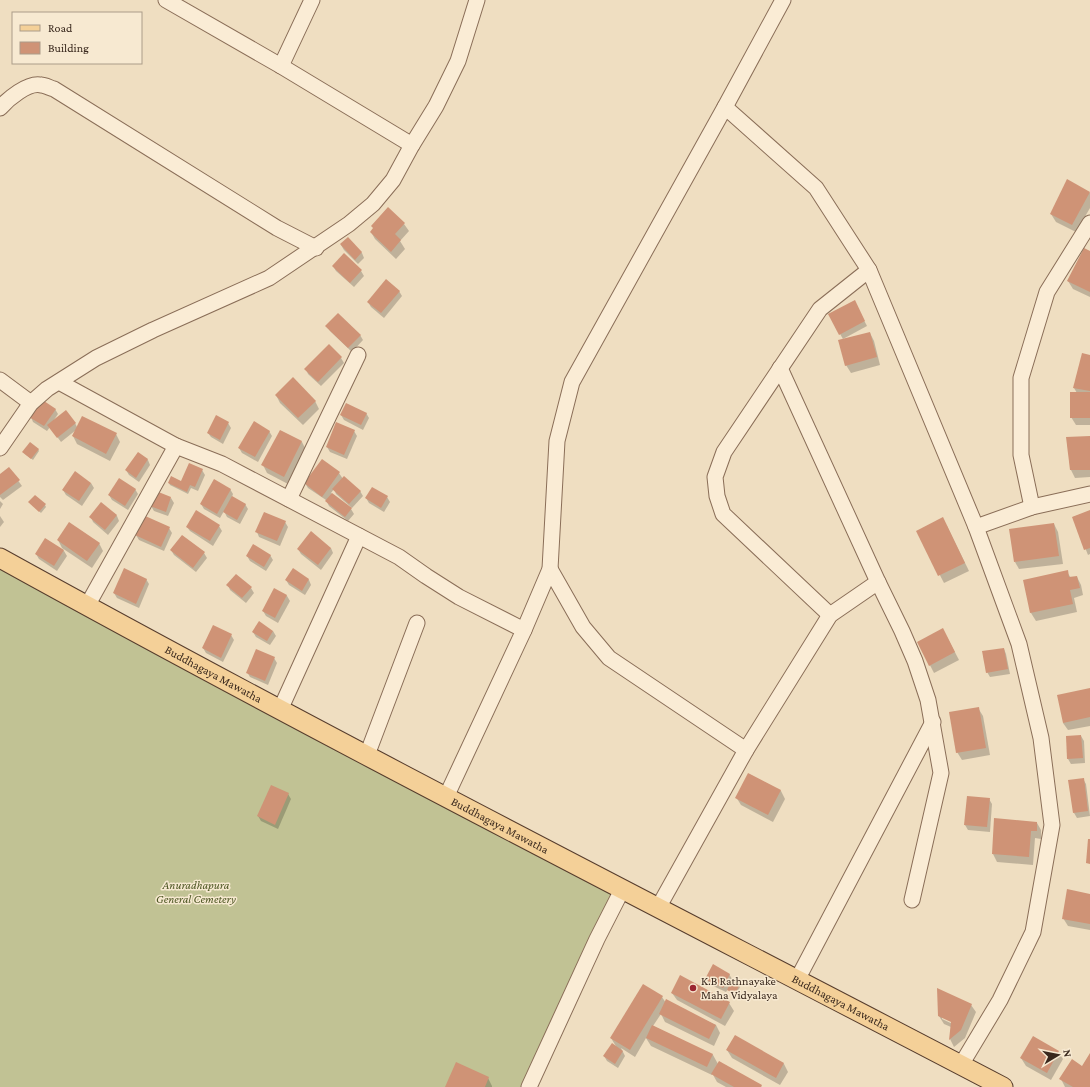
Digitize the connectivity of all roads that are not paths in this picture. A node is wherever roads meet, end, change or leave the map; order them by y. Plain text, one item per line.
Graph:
1 (166, 0) edge
2 (312, 0) edge
3 (477, 0) edge
4 (783, 0) edge
5 (281, 66) junction
6 (725, 107) junction
7 (0, 108) edge
8 (412, 145) junction
9 (1090, 223) edge
10 (316, 248) junction
11 (868, 270) junction
12 (358, 355) dead end
13 (780, 368) junction
14 (0, 380) edge
15 (59, 382) junction
16 (31, 403) junction
17 (176, 446) junction
18 (0, 448) edge
19 (1090, 494) edge
20 (289, 499) junction
21 (1032, 507) junction
22 (976, 527) junction
23 (359, 536) junction
24 (0, 558) edge
25 (550, 569) junction
26 (878, 582) junction
27 (87, 606) junction
28 (830, 615) junction
29 (417, 623) dead end
30 (524, 630) junction
31 (280, 710) junction
32 (933, 722) junction
33 (746, 750) junction
34 (367, 755) junction
35 (446, 797) junction
36 (622, 890) junction
37 (912, 900) dead end
38 (658, 908) junction
39 (797, 980) junction
40 (961, 1065) junction
41 (983, 1082) edge
42 (529, 1087) edge
43 (1003, 1087) edge

1 - 5 street
2 - 5 street
3 - 8 street
4 - 6 street
5 - 8 street
6 - 11 street
6 - 25 street
7 - 10 street
8 - 10 street
9 - 21 street
10 - 15 street
11 - 13 street
11 - 22 street
12 - 20 street
13 - 26 street
13 - 28 street
14 - 16 street
15 - 16 street
15 - 17 street
16 - 18 street
17 - 20 street
17 - 27 street
19 - 21 street
20 - 23 street
21 - 22 street
22 - 40 street
23 - 30 street
23 - 31 street
24 - 27 main road, Buddhagaya Mawatha
25 - 30 street
25 - 33 street
26 - 28 street
26 - 32 street
27 - 31 main road, Buddhagaya Mawatha
28 - 33 street
29 - 34 street
30 - 35 street
31 - 34 main road, Buddhagaya Mawatha
32 - 37 street
32 - 39 street
33 - 38 street
34 - 35 main road, Buddhagaya Mawatha
35 - 36 main road, Buddhagaya Mawatha
36 - 38 main road, Buddhagaya Mawatha
36 - 42 street
38 - 39 main road, Buddhagaya Mawatha
39 - 40 main road, Buddhagaya Mawatha
40 - 41 main road, Buddhagaya Mawatha
41 - 43 main road, Buddhagaya Mawatha

